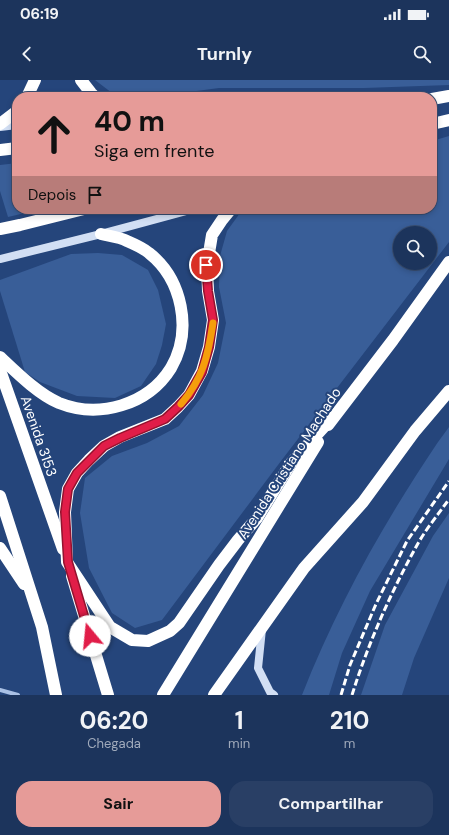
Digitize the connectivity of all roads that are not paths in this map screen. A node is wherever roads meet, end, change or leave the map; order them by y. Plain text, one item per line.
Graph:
1 (35, 80) edge
2 (81, 80) edge
3 (29, 92) edge
4 (90, 92) edge
5 (12, 115) edge
6 (449, 120) edge
7 (437, 123) edge
8 (0, 125) edge
9 (12, 125) edge
10 (12, 149) edge
11 (0, 150) edge
12 (64, 214) edge
13 (175, 214) edge
14 (227, 214) edge
15 (0, 229) edge
16 (101, 234) junction
17 (0, 259) edge
18 (449, 262) edge
19 (0, 356) edge
20 (0, 370) edge
21 (449, 391) edge
22 (333, 418) junction
23 (0, 496) edge
24 (0, 548) edge
25 (68, 562) junction
26 (36, 604) junction
27 (262, 627) junction
28 (0, 690) edge
29 (164, 692) edge
30 (18, 695) edge
31 (56, 695) edge
32 (108, 695) edge
33 (214, 695) edge
34 (274, 695) edge

1 - 3 highway
2 - 4 highway
5 - 8 highway
6 - 7 highway
8 - 9 main road
10 - 11 highway
12 - 15 highway
13 - 16 main road
14 - 25 highway
16 - 17 main road
16 - 19 highway
18 - 22 highway, Avenida Cristiano Machado
20 - 25 highway, Avenida 3153
21 - 27 highway
22 - 25 highway
22 - 29 highway, Avenida Cristiano Machado
23 - 26 highway
24 - 26 highway
25 - 32 highway, Avenida 3153
26 - 31 highway
27 - 33 highway
27 - 34 main road
28 - 30 street

